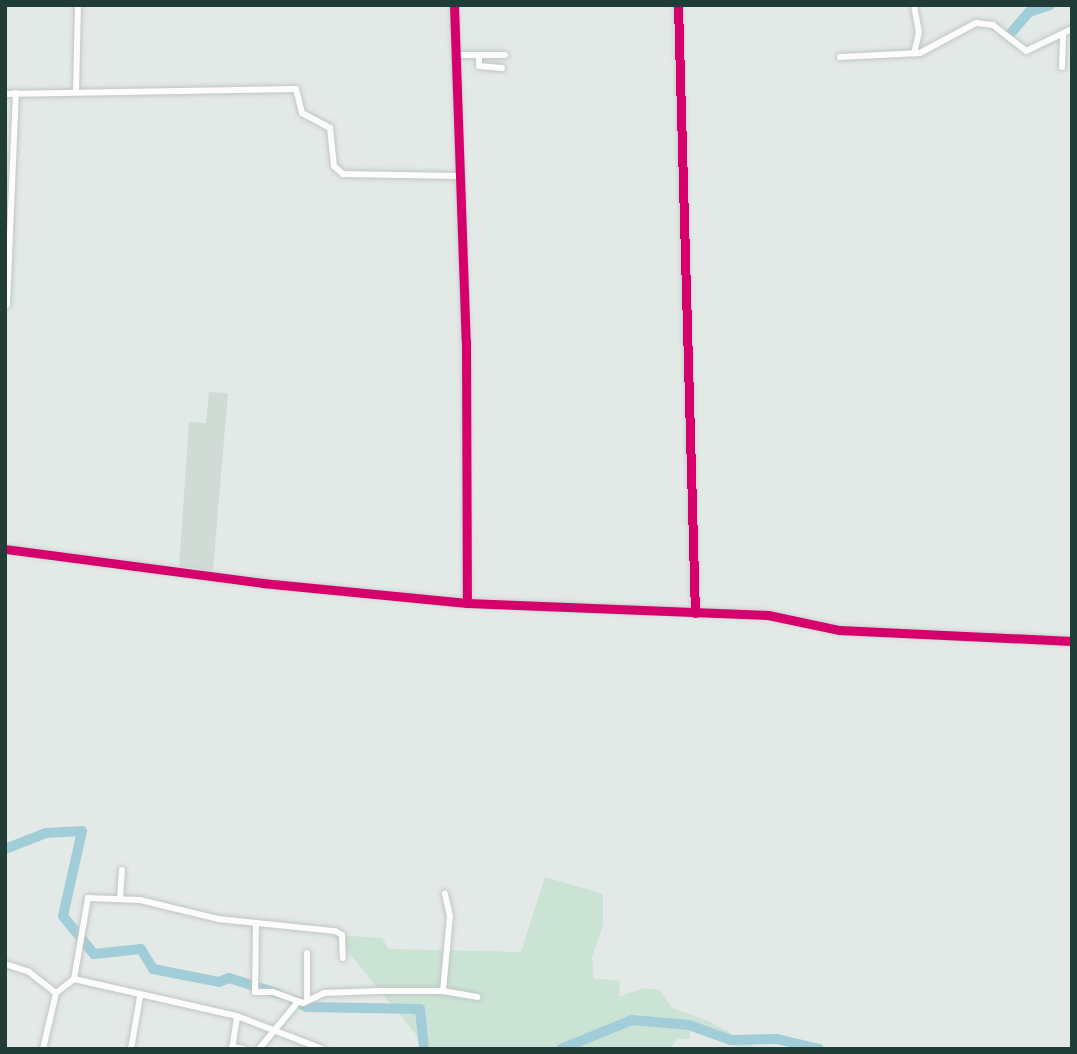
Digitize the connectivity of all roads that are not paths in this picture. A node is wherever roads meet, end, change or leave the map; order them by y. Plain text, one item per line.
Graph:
1 (78, 5) edge
2 (454, 5) edge
3 (678, 5) edge
4 (914, 5) edge
5 (1072, 29) edge
6 (1063, 33) junction
7 (914, 53) junction
8 (455, 55) junction
9 (505, 55) dead end
10 (479, 56) junction
11 (840, 57) dead end
12 (1062, 66) dead end
13 (502, 68) dead end
14 (76, 92) junction
15 (16, 93) junction
16 (5, 94) edge
17 (457, 176) junction
18 (6, 305) edge
19 (5, 549) edge
20 (467, 603) junction
21 (695, 613) junction
22 (1072, 641) edge
23 (122, 870) dead end
24 (445, 894) dead end
25 (120, 899) junction
26 (256, 924) junction
27 (307, 953) dead end
28 (343, 958) dead end
29 (5, 964) edge
30 (74, 979) junction
31 (443, 991) junction
32 (56, 993) junction
33 (140, 997) junction
34 (477, 997) dead end
35 (303, 1002) junction
36 (237, 1016) junction
37 (274, 1030) junction
38 (232, 1048) edge
39 (43, 1049) edge
40 (131, 1049) edge
41 (244, 1049) edge
42 (259, 1049) edge
43 (322, 1049) edge

1 - 14 street
2 - 8 street
3 - 21 street
4 - 7 street
5 - 6 street
6 - 7 street
6 - 12 street
7 - 11 street
8 - 10 street
8 - 17 street
9 - 10 street
10 - 13 street
14 - 15 street
14 - 17 street
15 - 16 street
15 - 18 street
17 - 20 street
19 - 20 street
20 - 21 street
21 - 22 street
23 - 25 street
24 - 31 street
25 - 26 street
25 - 30 street
26 - 28 street
26 - 35 street
27 - 35 street
29 - 32 street
30 - 32 street
30 - 33 street
31 - 34 street
31 - 35 street
32 - 39 street
33 - 36 street
33 - 40 street
35 - 37 street
36 - 37 street
36 - 38 street
37 - 42 street
37 - 43 street
38 - 41 street

